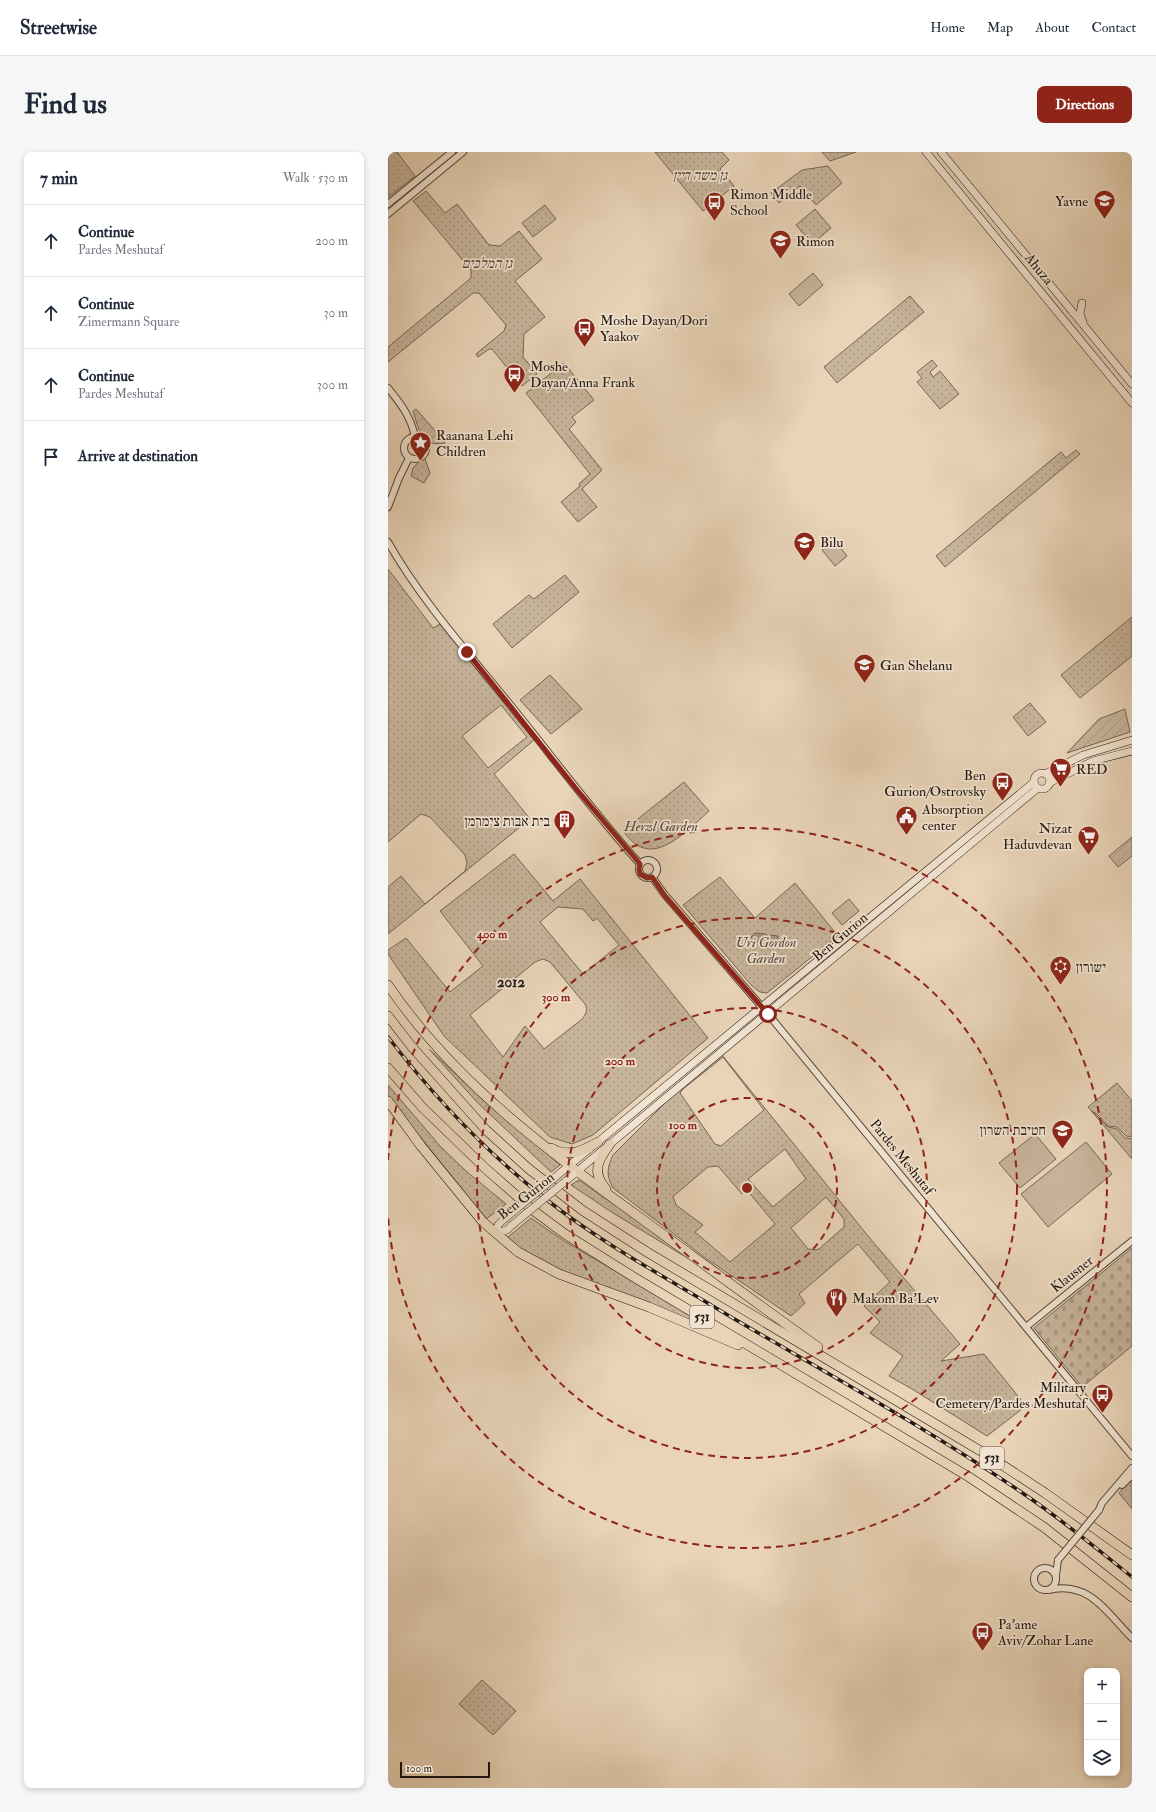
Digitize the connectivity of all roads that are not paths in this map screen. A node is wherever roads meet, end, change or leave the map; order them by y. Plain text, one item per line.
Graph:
1 (452, 152) edge
2 (463, 152) edge
3 (926, 152) edge
4 (941, 152) edge
5 (388, 204) edge
6 (388, 214) edge
7 (1082, 303) dead end
8 (1085, 328) junction
9 (1132, 384) edge
10 (388, 388) edge
11 (1132, 403) edge
12 (416, 437) junction
13 (409, 458) junction
14 (388, 507) edge
15 (388, 542) edge
16 (1132, 740) edge
17 (1132, 751) edge
18 (1045, 774) junction
19 (1049, 783) junction
20 (1036, 785) junction
21 (640, 864) junction
22 (652, 877) junction
23 (388, 986) edge
24 (762, 1006) junction
25 (768, 1014) junction
26 (388, 1016) edge
27 (388, 1068) edge
28 (388, 1101) edge
29 (526, 1132) junction
30 (598, 1142) junction
31 (610, 1144) junction
32 (567, 1167) junction
33 (575, 1174) junction
34 (626, 1208) junction
35 (496, 1233) junction
36 (1132, 1241) edge
37 (1026, 1327) junction
38 (864, 1381) junction
39 (886, 1427) junction
40 (1132, 1456) edge
41 (1132, 1468) edge
42 (1132, 1475) edge
43 (1099, 1510) junction
44 (1075, 1514) junction
45 (1045, 1528) junction
46 (1132, 1555) edge
47 (1058, 1560) junction
48 (1132, 1561) edge
49 (1047, 1568) junction
50 (1056, 1575) junction
51 (1070, 1588) junction
52 (1048, 1590) junction
53 (1132, 1597) edge
54 (1132, 1604) edge
55 (1132, 1638) edge

1 - 5 street
2 - 6 street
3 - 11 main road, Ahuza
4 - 8 main road, Ahuza
7 - 8 main road
8 - 9 main road, Ahuza
10 - 12 street
12 - 13 street
12 - 13 street
13 - 14 street
15 - 21 street
16 - 18 main road
17 - 19 main road
18 - 19 main road
18 - 20 main road
19 - 20 main road
20 - 24 main road, Ben Gurion
20 - 25 main road, Ben Gurion
21 - 22 street
21 - 22 street
22 - 24 street, Pardes Meshutaf
23 - 29 highway
24 - 25 street, Pardes Meshutaf
24 - 30 main road, Ben Gurion
25 - 31 main road, Ben Gurion
25 - 37 street, Pardes Meshutaf
26 - 38 highway, 531
27 - 39 highway, 531
28 - 35 highway
29 - 30 highway
29 - 32 highway
30 - 32 main road, Ben Gurion
31 - 33 main road, Ben Gurion
31 - 34 highway
32 - 33 highway
32 - 35 main road, Ben Gurion, bridge
33 - 34 highway
33 - 35 main road, Ben Gurion, bridge
34 - 38 highway
35 - 39 highway
36 - 37 street, Klausner
37 - 40 street, Pardes Meshutaf
38 - 44 highway, 531
39 - 45 highway, 531
41 - 43 street
42 - 43 street
43 - 47 street, bridge
44 - 46 highway
44 - 48 highway, 531
45 - 53 highway, 531
45 - 54 highway
47 - 49 street
47 - 50 street
49 - 50 street
49 - 52 street
50 - 51 street
50 - 52 street
51 - 52 street
51 - 55 street

